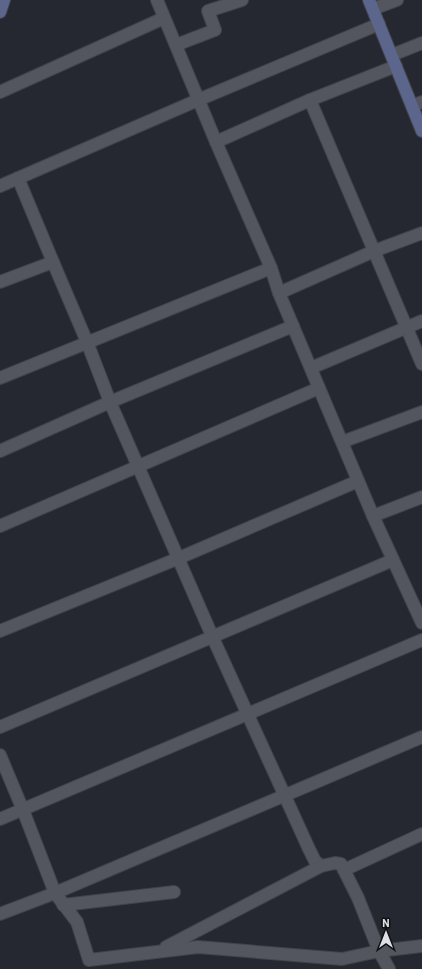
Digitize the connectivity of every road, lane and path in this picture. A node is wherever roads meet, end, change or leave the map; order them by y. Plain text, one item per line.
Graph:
1 (4, 0) edge
2 (157, 0) edge
3 (242, 0) edge
4 (397, 0) edge
5 (371, 5) edge
6 (0, 12) edge
7 (164, 18) junction
8 (379, 24) junction
9 (422, 43) edge
10 (176, 46) junction
11 (394, 60) junction
12 (0, 92) edge
13 (198, 100) junction
14 (310, 100) junction
15 (417, 104) edge
16 (422, 131) edge
17 (216, 142) junction
18 (18, 178) junction
19 (0, 186) edge
20 (422, 233) edge
21 (374, 251) junction
22 (53, 262) junction
23 (271, 268) junction
24 (0, 282) edge
25 (279, 293) junction
26 (422, 321) edge
27 (293, 326) junction
28 (406, 327) junction
29 (87, 342) junction
30 (422, 364) edge
31 (311, 368) junction
32 (0, 378) edge
33 (319, 388) junction
34 (110, 402) junction
35 (422, 412) edge
36 (342, 442) junction
37 (0, 451) edge
38 (138, 466) junction
39 (358, 480) junction
40 (422, 497) edge
41 (373, 516) junction
42 (0, 526) edge
43 (179, 558) junction
44 (393, 560) junction
45 (422, 623) edge
46 (0, 631) edge
47 (213, 637) junction
48 (422, 640) edge
49 (248, 714) junction
50 (0, 727) edge
51 (422, 737) edge
52 (0, 755) edge
53 (285, 795) junction
54 (23, 810) junction
55 (0, 820) edge
56 (422, 834) edge
57 (321, 866) junction
58 (344, 870) junction
59 (174, 892) dead end
60 (55, 893) junction
61 (63, 905) junction
62 (0, 914) edge
63 (422, 946) edge
64 (159, 951) junction
65 (380, 952) junction
66 (100, 964) edge
67 (389, 969) edge

1 - 6 main road
2 - 7 street
3 - 10 street
4 - 5 street
5 - 8 main road
7 - 10 street
7 - 12 street
8 - 11 main road
8 - 13 street
9 - 11 street
10 - 13 street
11 - 14 street
11 - 15 main road
13 - 17 street
13 - 18 street
14 - 17 street
14 - 21 street
15 - 16 main road
17 - 23 street
18 - 19 street
18 - 22 street
20 - 21 street
21 - 25 street
21 - 28 street
22 - 24 street
22 - 29 street
23 - 25 street
23 - 29 street
25 - 27 street
26 - 28 street
27 - 31 street
27 - 34 street
28 - 30 street
28 - 31 street
29 - 32 street
29 - 34 street
31 - 33 street
33 - 36 street
33 - 38 street
34 - 37 street
34 - 38 street
35 - 36 street
36 - 39 street
38 - 42 street
38 - 43 street
39 - 41 street
39 - 43 street
40 - 41 street
41 - 44 street
43 - 46 street
43 - 47 street
44 - 45 street
44 - 47 street
47 - 49 street
47 - 50 street
48 - 49 street
49 - 53 street
49 - 54 street
51 - 53 street
52 - 54 street
53 - 57 street
53 - 60 street
54 - 55 street
54 - 60 street
56 - 58 street
57 - 58 street
57 - 64 street
58 - 65 street
59 - 61 street
60 - 61 street
60 - 62 street
61 - 66 street
63 - 65 street
64 - 65 street
64 - 66 street
65 - 67 street

